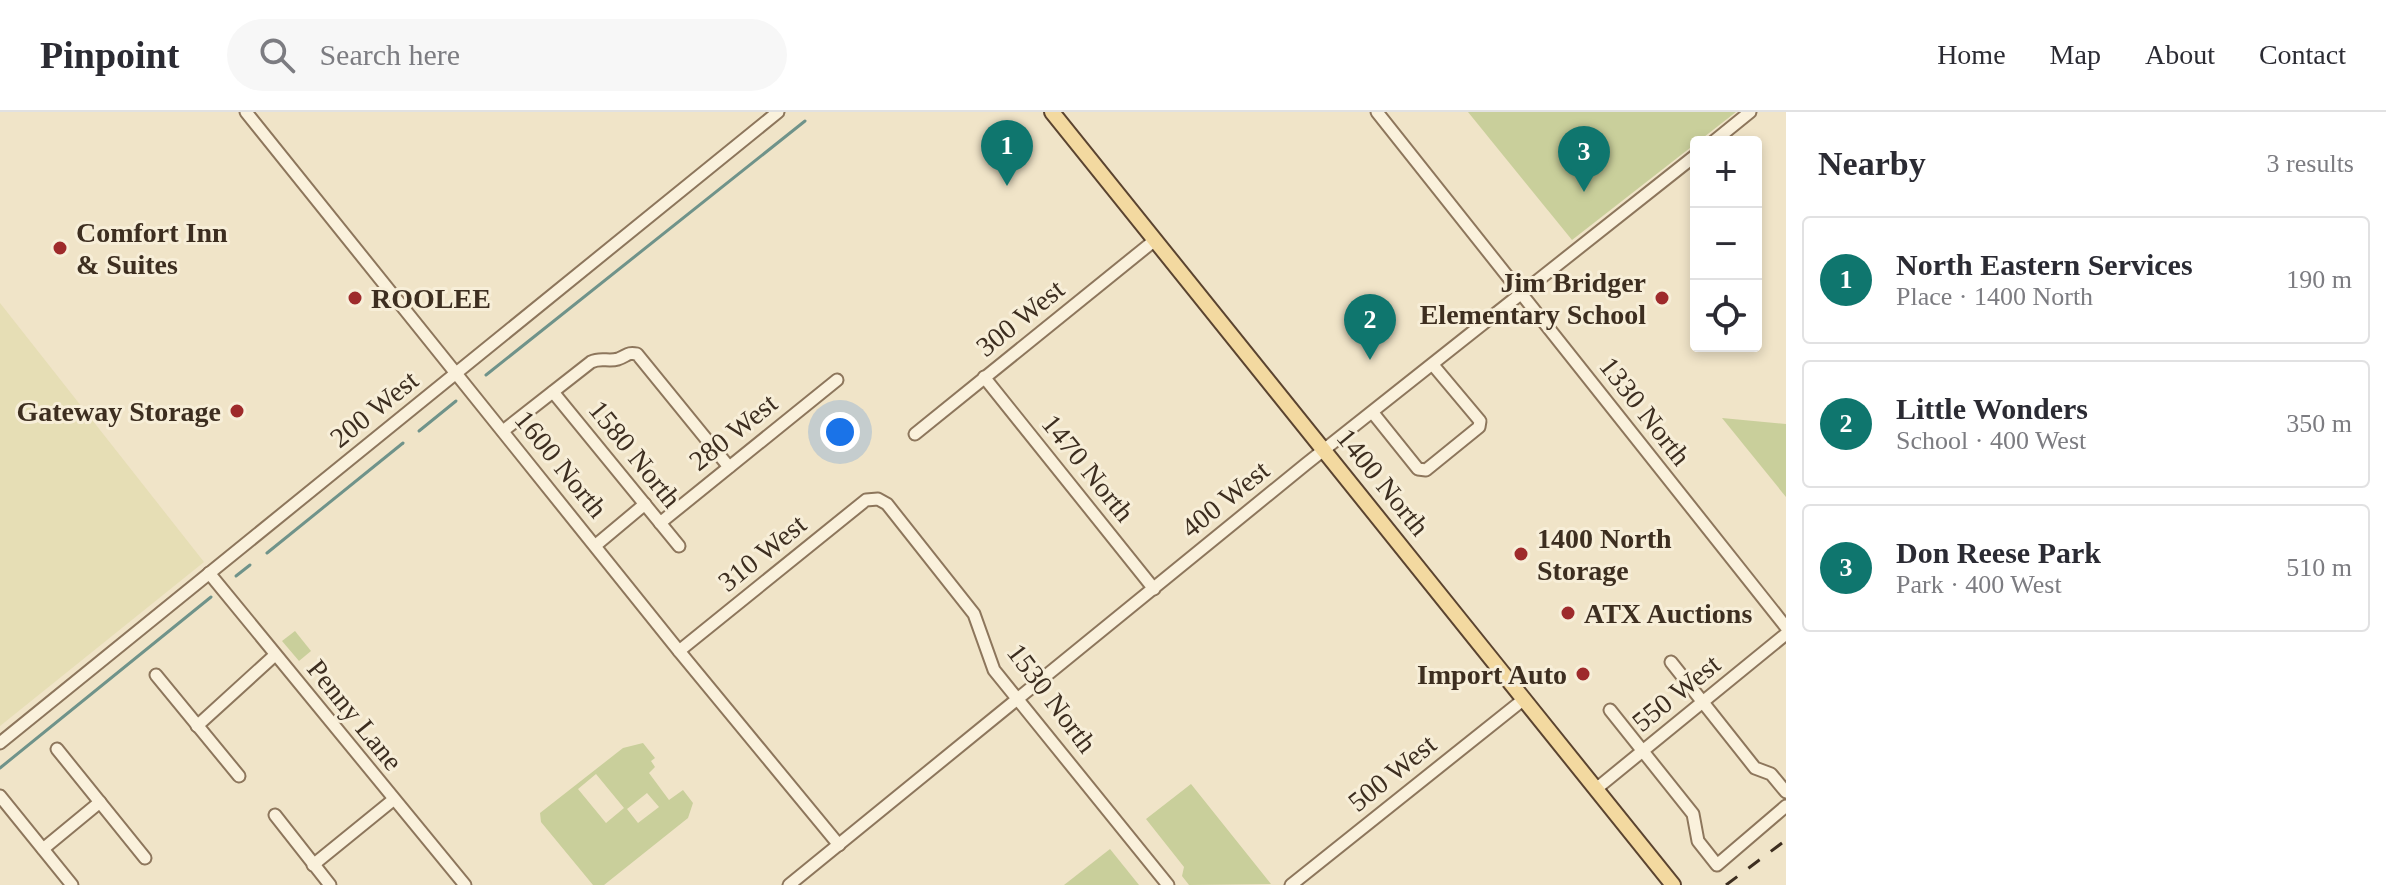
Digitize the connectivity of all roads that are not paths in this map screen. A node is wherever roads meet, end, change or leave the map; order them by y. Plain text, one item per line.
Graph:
1 (246, 112) edge
2 (778, 112) edge
3 (1052, 112) edge
4 (1377, 112) edge
5 (1750, 112) edge
6 (1720, 136) edge
7 (1690, 160) edge
8 (1155, 240) junction
9 (1523, 295) junction
10 (1433, 365) junction
11 (456, 375) junction
12 (984, 377) junction
13 (837, 380) dead end
14 (553, 392) junction
15 (1373, 413) junction
16 (503, 431) junction
17 (915, 434) dead end
18 (1324, 451) junction
19 (729, 467) junction
20 (878, 499) joint
21 (645, 504) junction
22 (660, 523) junction
23 (596, 545) junction
24 (679, 546) dead end
25 (209, 573) junction
26 (1154, 589) junction
27 (1786, 627) edge
28 (1786, 634) edge
29 (679, 651) junction
30 (275, 655) junction
31 (1671, 662) dead end
32 (156, 675) dead end
33 (1524, 699) junction
34 (1018, 700) junction
35 (1703, 701) junction
36 (1610, 710) dead end
37 (197, 726) junction
38 (0, 743) edge
39 (57, 749) dead end
40 (1643, 750) junction
41 (239, 776) dead end
42 (1596, 789) junction
43 (1786, 792) edge
44 (0, 796) edge
45 (393, 800) junction
46 (100, 802) junction
47 (1786, 806) edge
48 (275, 815) dead end
49 (839, 845) junction
50 (43, 849) junction
51 (145, 858) dead end
52 (313, 865) junction
53 (72, 885) edge
54 (330, 885) edge
55 (465, 885) edge
56 (789, 885) edge
57 (1168, 885) edge
58 (1291, 885) edge
59 (1673, 885) edge

1 - 11 street, 1600 North
2 - 11 street, 200 West
3 - 8 main road, 1400 North
4 - 9 street, 1330 North
5 - 6 street
7 - 9 street, 400 West
8 - 12 street, 300 West
8 - 18 main road, 1400 North
9 - 10 street, 400 West
9 - 27 street, 1330 North
10 - 15 street, 400 West
10 - 15 street
11 - 16 street, 1600 North
11 - 25 street, 200 West
12 - 17 street, 300 West
12 - 26 street, 1470 North
13 - 19 street, 280 West
14 - 16 street
14 - 19 street
14 - 21 street, 1580 North
15 - 18 street, 400 West
16 - 23 street, 1600 North
18 - 26 street, 400 West
18 - 33 main road, 1400 North
19 - 22 street, 280 West
20 - 29 street, 310 West
20 - 34 street, 1530 North
21 - 22 street, 1580 North
21 - 23 street
22 - 24 street, 1580 North
23 - 29 street, 1600 North
25 - 30 street, Penny Lane
25 - 38 street, 200 West
26 - 34 street, 400 West
28 - 35 street, 550 West
29 - 49 street, 1600 North
30 - 37 street
30 - 45 street, Penny Lane
31 - 35 street
32 - 37 street
33 - 42 main road, 1400 North
33 - 58 street, 500 West
34 - 49 street, 400 West
34 - 57 street, 1530 North
35 - 40 street, 550 West
35 - 43 street
36 - 40 street
37 - 41 street
39 - 46 street
40 - 42 street, 550 West
40 - 47 street
42 - 59 main road, 1400 North
44 - 50 street
45 - 52 street
45 - 55 street, Penny Lane
46 - 50 street
46 - 51 street
48 - 52 street
49 - 56 street, 400 West
50 - 53 street
52 - 54 street

